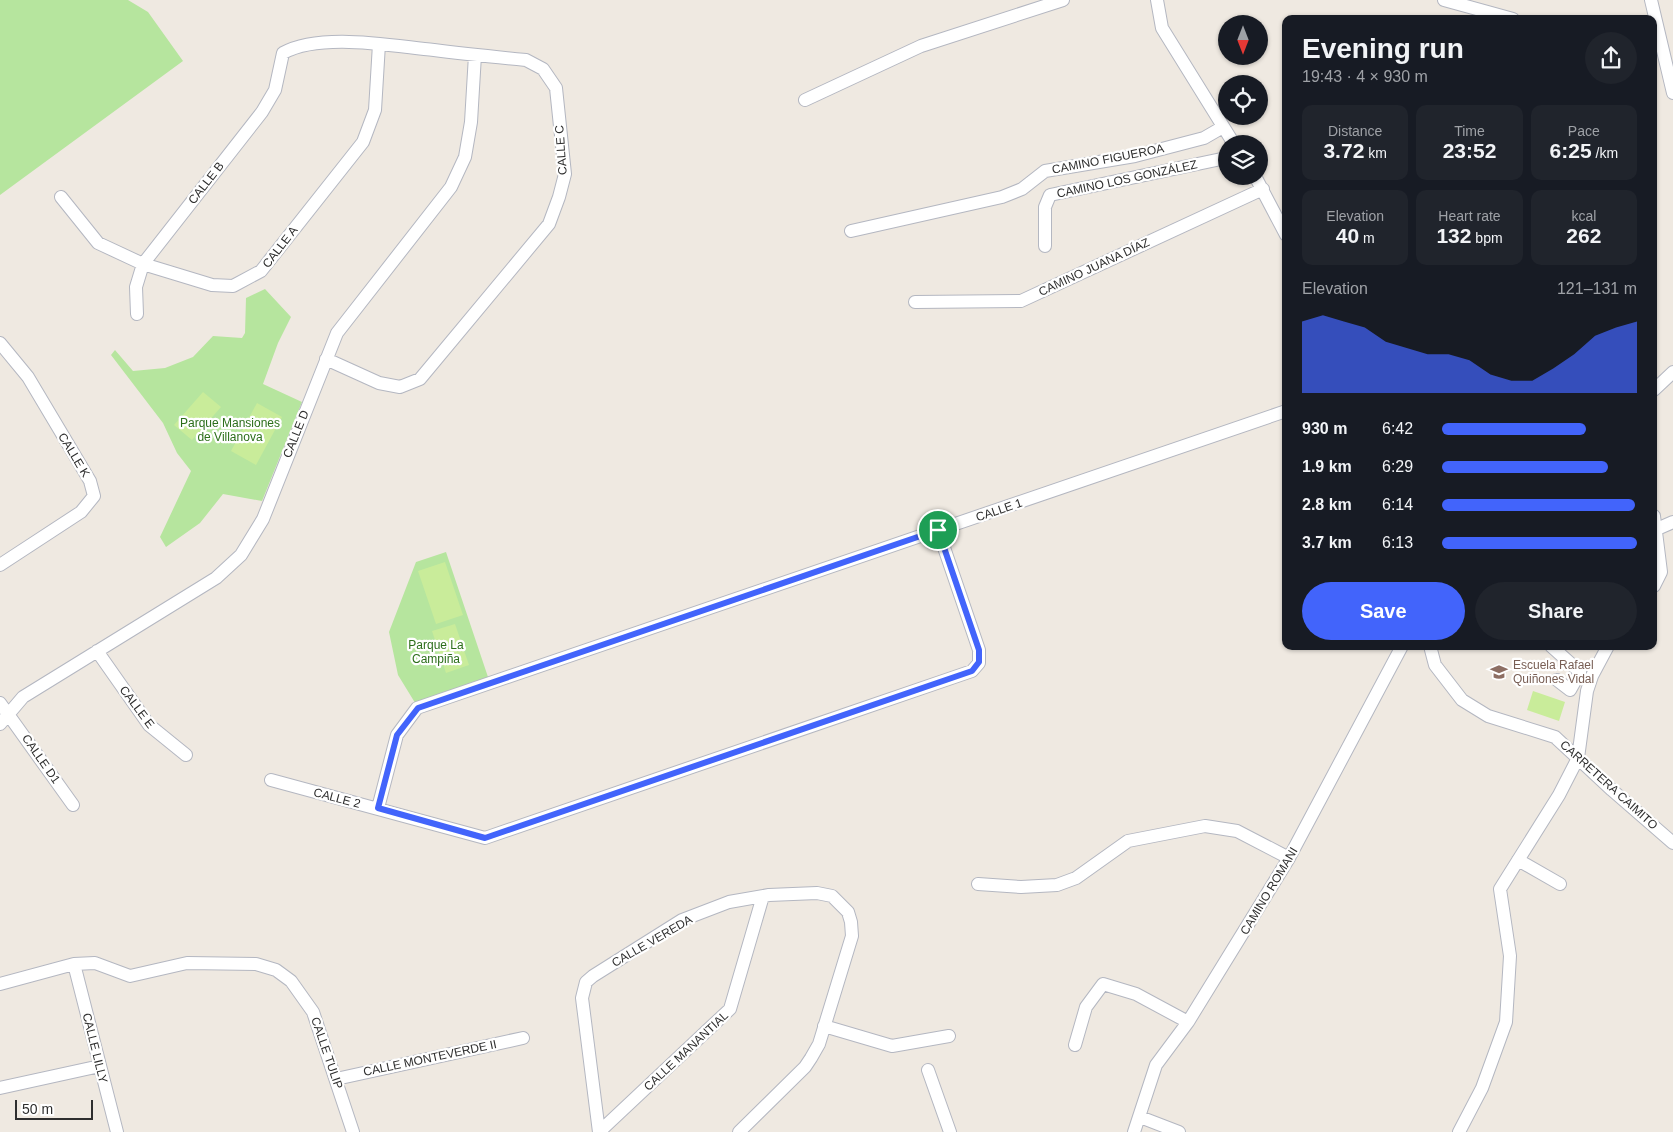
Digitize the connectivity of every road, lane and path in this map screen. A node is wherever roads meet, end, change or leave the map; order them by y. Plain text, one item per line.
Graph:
1 (1063, 0) edge
2 (1157, 0) edge
3 (1444, 0) edge
4 (1652, 0) edge
5 (1498, 15) edge
6 (1655, 15) edge
7 (1657, 22) edge
8 (379, 44) junction
9 (283, 53) joint
10 (475, 55) junction
11 (1673, 93) edge
12 (805, 100) dead end
13 (1223, 127) junction
14 (1228, 135) edge
15 (1218, 160) edge
16 (1261, 185) edge
17 (1263, 189) junction
18 (61, 197) dead end
19 (1282, 226) edge
20 (851, 231) dead end
21 (1045, 246) dead end
22 (143, 264) junction
23 (915, 302) dead end
24 (137, 314) dead end
25 (0, 343) edge
26 (326, 359) junction
27 (1673, 372) edge
28 (1657, 387) edge
29 (1282, 412) edge
30 (1657, 522) edge
31 (1673, 522) edge
32 (938, 530) junction
33 (1657, 539) edge
34 (0, 565) edge
35 (1657, 580) edge
36 (1400, 650) edge
37 (1431, 650) edge
38 (1555, 650) edge
39 (1606, 650) edge
40 (97, 651) junction
41 (1557, 680) dead end
42 (4, 708) edge
43 (0, 724) edge
44 (186, 755) dead end
45 (1578, 758) junction
46 (271, 780) dead end
47 (73, 805) dead end
48 (378, 808) junction
49 (1673, 843) edge
50 (1290, 858) junction
51 (1518, 860) junction
52 (978, 884) dead end
53 (1560, 884) dead end
54 (763, 896) junction
55 (74, 964) junction
56 (0, 984) edge
57 (1188, 1022) junction
58 (824, 1026) junction
59 (949, 1036) dead end
60 (523, 1038) dead end
61 (1075, 1045) dead end
62 (100, 1066) junction
63 (928, 1070) dead end
64 (336, 1079) junction
65 (0, 1088) edge
66 (1140, 1117) junction
67 (117, 1132) edge
68 (353, 1132) edge
69 (599, 1132) edge
70 (739, 1132) edge
71 (950, 1132) edge
72 (1134, 1132) edge
73 (1179, 1132) edge
74 (1459, 1132) edge

1 - 12 street
2 - 13 street
3 - 5 street
4 - 6 street
7 - 11 street
8 - 9 street, CALLE C
8 - 10 street, CALLE C
8 - 22 street, CALLE A
9 - 22 street, CALLE B
10 - 26 street, CALLE D
10 - 26 street, CALLE C
13 - 14 street
13 - 20 street, CAMINO FIGUEROA
15 - 21 street, CAMINO LOS GONZÁLEZ
16 - 17 street
17 - 19 street
17 - 23 street, CAMINO JUANA DÍAZ
18 - 22 street, CALLE A
22 - 24 street, CALLE B
25 - 34 street, CALLE K
26 - 40 street, CALLE D
27 - 28 street
29 - 32 street, CALLE 1
30 - 31 street
32 - 48 street, CALLE 1
32 - 48 street, CALLE 2
33 - 35 street
36 - 50 street, CAMINO ROMANI
37 - 45 street, CARRETERA CAIMITO
38 - 41 street
39 - 45 street
40 - 42 street, CALLE D
40 - 44 street, CALLE E
42 - 43 street, CALLE D
42 - 47 street, CALLE D1
45 - 49 street, CARRETERA CAIMITO
45 - 51 street
46 - 48 street, CALLE 2
50 - 52 street
50 - 57 street, CAMINO ROMANI
51 - 53 street
51 - 74 street
54 - 58 street, CALLE VEREDA
54 - 69 street, CALLE MANANTIAL
54 - 69 street, CALLE VEREDA
55 - 56 street, CALLE TULIP
55 - 62 street, CALLE LILLY
55 - 64 street, CALLE TULIP
57 - 61 street
57 - 66 street, CAMINO ROMANI
58 - 59 street
58 - 70 street, CALLE VEREDA
60 - 64 street, CALLE MONTEVERDE II
62 - 65 street
62 - 67 street, CALLE LILLY
63 - 71 street
64 - 68 street, CALLE TULIP
66 - 72 street, CAMINO ROMANI
66 - 73 street

